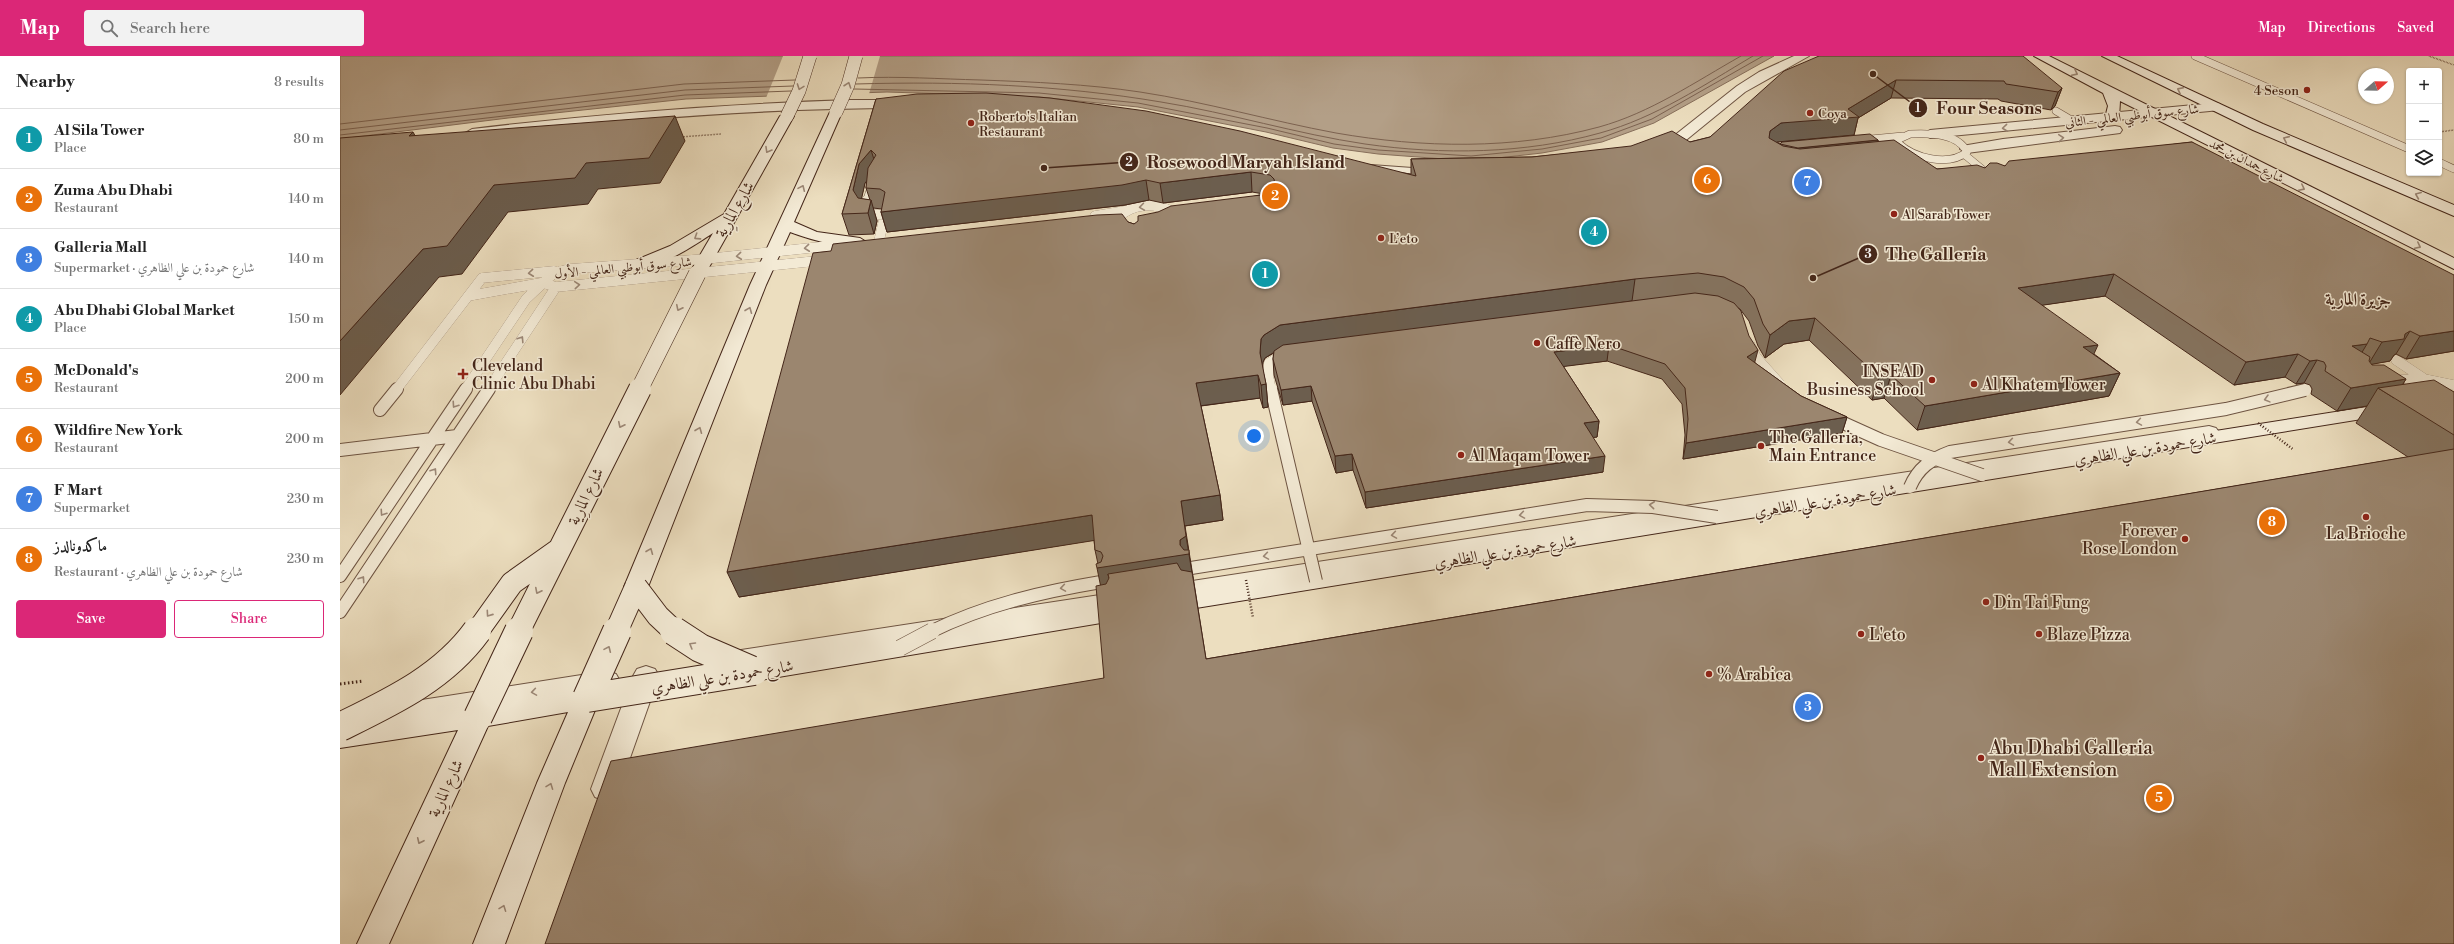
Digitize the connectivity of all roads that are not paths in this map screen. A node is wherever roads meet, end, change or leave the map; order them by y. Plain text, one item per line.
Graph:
1 (810, 56) edge
2 (856, 56) edge
3 (1803, 56) edge
4 (2040, 56) edge
5 (2108, 56) edge
6 (2195, 56) edge
7 (2107, 89) junction
8 (920, 104) edge
9 (2215, 107) junction
10 (2056, 111) edge
11 (2155, 113) junction
12 (2112, 118) junction
13 (2238, 118) junction
14 (2073, 121) junction
15 (2174, 123) junction
16 (461, 134) edge
17 (1930, 134) junction
18 (1903, 136) junction
19 (1847, 141) edge
20 (2406, 148) edge
21 (1639, 151) edge
22 (1966, 152) junction
23 (1940, 159) junction
24 (2442, 163) edge
25 (1952, 167) edge
26 (1355, 168) edge
27 (2454, 169) edge
28 (877, 174) edge
29 (1455, 174) edge
30 (1997, 181) edge
31 (1179, 207) edge
32 (1166, 208) junction
33 (1125, 211) junction
34 (2454, 211) edge
35 (730, 215) junction
36 (1084, 218) edge
37 (786, 224) junction
38 (1122, 226) edge
39 (1162, 226) edge
40 (860, 243) junction
41 (835, 259) edge
42 (769, 260) junction
43 (642, 263) junction
44 (2454, 264) edge
45 (701, 266) junction
46 (570, 269) junction
47 (543, 283) junction
48 (556, 287) junction
49 (468, 296) junction
50 (1746, 334) edge
51 (1297, 351) edge
52 (2396, 360) edge
53 (2382, 381) edge
54 (2454, 385) edge
55 (2305, 390) dead end
56 (1790, 392) edge
57 (2432, 398) edge
58 (380, 410) dead end
59 (1822, 413) edge
60 (457, 436) junction
61 (433, 439) junction
62 (340, 450) edge
63 (1935, 458) junction
64 (1982, 475) junction
65 (1910, 487) junction
66 (1718, 517) junction
67 (1309, 549) junction
68 (558, 550) junction
69 (374, 560) junction
70 (344, 564) edge
71 (1191, 568) dead end
72 (340, 576) edge
73 (1316, 581) junction
74 (1101, 582) edge
75 (636, 587) junction
76 (1196, 600) edge
77 (340, 612) edge
78 (1104, 615) edge
79 (900, 648) junction
80 (754, 671) junction
81 (647, 674) junction
82 (587, 698) junction
83 (478, 717) junction
84 (340, 722) edge
85 (340, 727) edge
86 (340, 737) edge
87 (595, 817) edge
88 (373, 944) edge
89 (489, 944) edge

1 -> 35 street, شارع المارِية, bridge
37 -> 2 street, bridge
3 - 21 street
4 -> 7 street, شارع حمدان بن محمد
9 -> 5 street
6 - 20 lane
7 - 11 street, شارع حمدان بن محمد
7 - 12 street
8 - 16 street
9 - 11 street, شارع سوق أبوظبي العالمي - الثاني
9 - 13 street
10 - 14 lane
11 - 12 street, شارع سوق أبوظبي العالمي - الثاني
11 - 15 street, شارع حمدان بن محمد
12 - 14 street, شارع سوق أبوظبي العالمي - الثاني
13 - 15 street, شارع سوق أبوظبي العالمي - الثاني
34 -> 13 street
14 -> 17 street, شارع سوق أبوظبي العالمي - الثاني
22 -> 15 street, شارع سوق أبوظبي العالمي - الثاني
15 -> 44 street, شارع حمدان بن محمد
17 - 18 lane
17 - 22 lane
18 - 19 lane
18 - 23 lane
22 - 23 lane
22 - 30 lane
23 - 25 lane
24 - 27 lane
26 - 29 street
28 - 40 lane, شارع سوق أبوظبي العالمي - الأول
31 - 32 lane
32 -> 33 lane
32 - 39 lane
33 - 36 lane
33 - 38 lane
35 -> 43 street
35 - 45 street, شارع المارِية
37 - 40 street
37 - 42 street
40 -> 42 lane, شارع سوق أبوظبي العالمي - الأول
41 - 42 lane, شارع سوق أبوظبي العالمي - الأول
42 - 45 lane, شارع سوق أبوظبي العالمي - الأول
42 -> 45 lane, شارع سوق أبوظبي العالمي - الأول
75 -> 42 street
43 - 45 lane, شارع سوق أبوظبي العالمي - الأول
43 - 46 lane, شارع سوق أبوظبي العالمي - الأول
48 -> 45 lane, شارع سوق أبوظبي العالمي - الأول
45 -> 68 street, شارع المارِية, bridge
46 - 47 lane, شارع سوق أبوظبي العالمي - الأول
46 -> 49 lane
47 - 48 lane, شارع سوق أبوظبي العالمي - الأول
47 - 49 lane
47 -> 61 lane
60 -> 48 lane
49 - 58 lane
50 - 56 lane, bridge
51 - 67 lane, bridge
52 - 57 lane
53 - 57 lane
54 - 57 lane
55 -> 63 lane, bridge
57 - 64 street, شارع حمودة بن علي الظاهري, bridge
57 - 81 street
59 - 63 lane, bridge
60 - 61 lane
69 -> 60 lane
61 - 62 lane
61 -> 70 lane
63 - 64 lane, bridge
63 - 65 lane, bridge
64 - 65 street, شارع حمودة بن علي الظاهري
65 - 66 street, شارع حمودة بن علي الظاهري
66 -> 67 lane, bridge
66 - 73 street, شارع حمودة بن علي الظاهري, bridge
67 -> 71 lane, bridge
67 - 73 lane, bridge
68 -> 83 street, شارع المارِية, bridge
68 -> 85 street, bridge
69 - 70 lane
77 -> 69 lane
70 - 72 lane
73 - 76 street, شارع حمودة بن علي الظاهري
74 -> 79 lane, bridge
80 -> 75 street, bridge
82 -> 75 street, bridge
78 - 79 street, شارع حمودة بن علي الظاهري
79 - 80 street, شارع حمودة بن علي الظاهري
80 - 82 street, شارع حمودة بن علي الظاهري, bridge
81 -> 84 street
81 - 87 street
82 - 83 street, شارع حمودة بن علي الظاهري
89 -> 82 street
83 - 86 street, شارع حمودة بن علي الظاهري
83 -> 88 street, شارع المارِية

